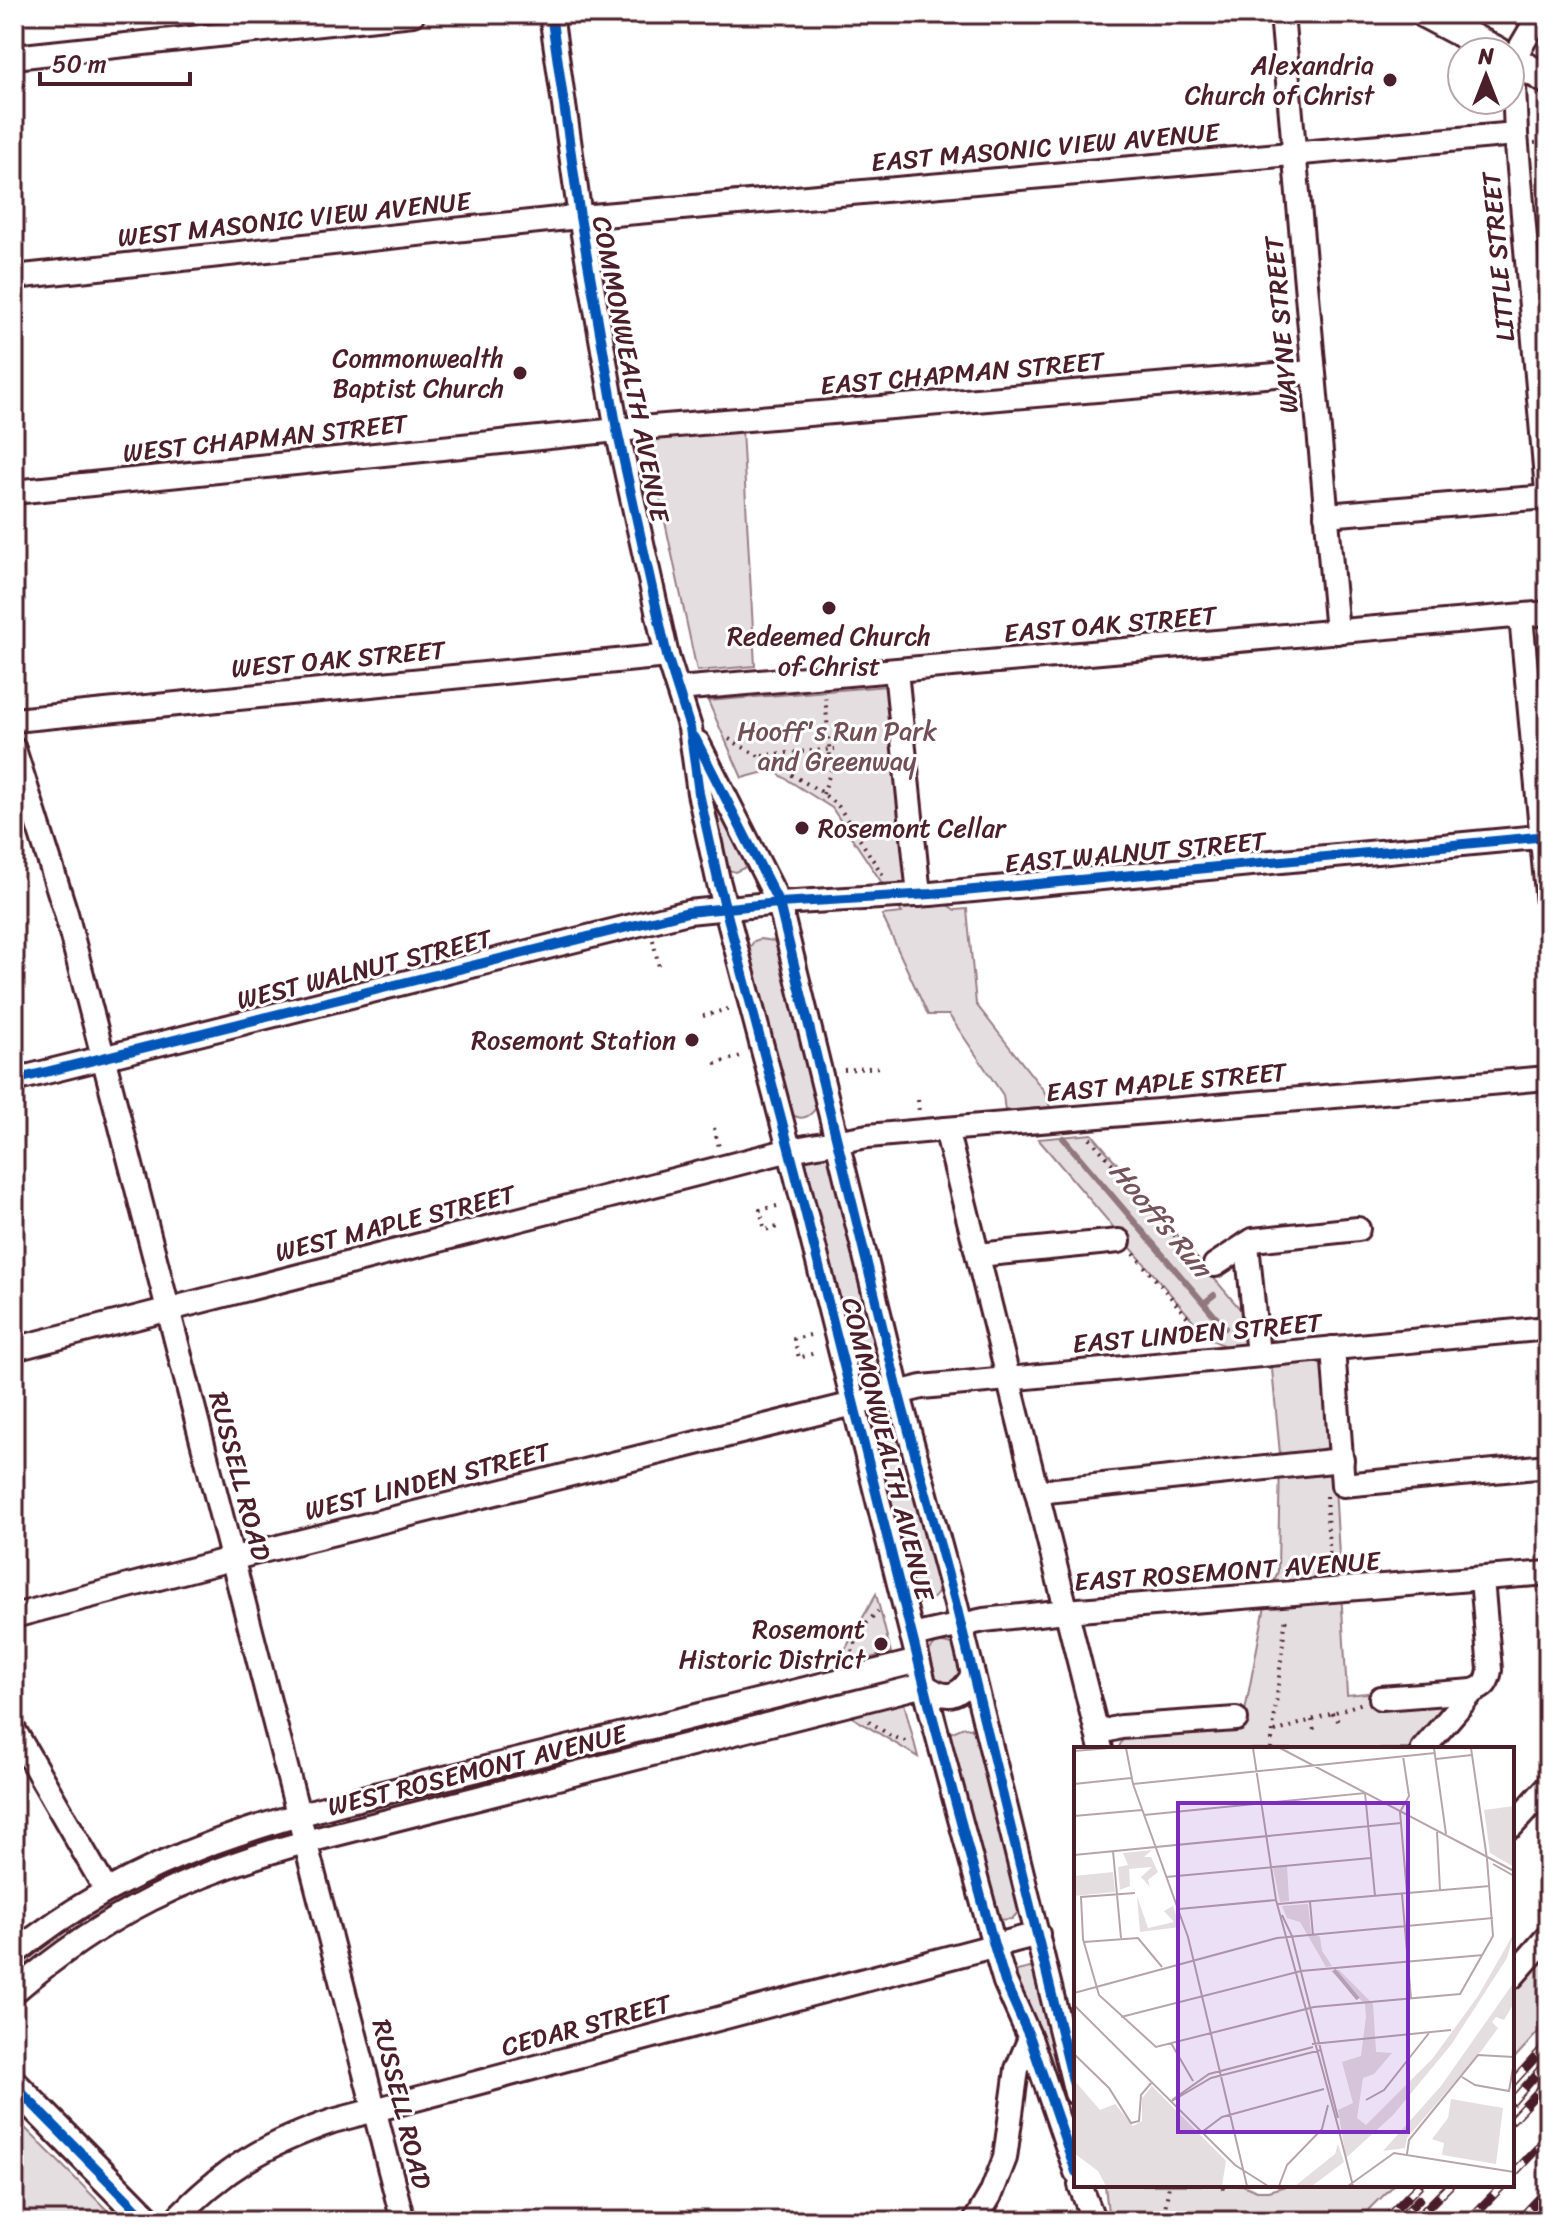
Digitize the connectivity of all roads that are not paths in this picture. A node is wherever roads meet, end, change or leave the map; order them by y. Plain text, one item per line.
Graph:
1 (413, 14) edge
2 (551, 14) edge
3 (1282, 14) edge
4 (1426, 14) edge
5 (1540, 14) edge
6 (1467, 36) edge
7 (1523, 36) edge
8 (14, 57) edge
9 (1526, 68) edge
10 (1548, 80) edge
11 (1520, 116) edge
12 (1525, 138) junction
13 (1295, 152) junction
14 (580, 217) junction
15 (14, 277) edge
16 (1312, 372) junction
17 (617, 430) junction
18 (14, 492) edge
19 (1548, 498) edge
20 (1326, 515) junction
21 (1548, 613) edge
22 (1521, 616) junction
23 (1337, 632) junction
24 (667, 656) junction
25 (896, 671) junction
26 (678, 689) junction
27 (14, 720) edge
28 (690, 728) junction
29 (14, 749) edge
30 (1545, 836) edge
31 (919, 895) junction
32 (779, 903) junction
33 (1548, 904) edge
34 (725, 907) junction
35 (104, 1057) junction
36 (1548, 1078) edge
37 (14, 1080) edge
38 (946, 1129) junction
39 (836, 1141) junction
40 (790, 1150) junction
41 (1358, 1229) dead end
42 (1119, 1241) road end
43 (1247, 1244) junction
44 (978, 1255) junction
45 (1211, 1266) road end
46 (168, 1310) junction
47 (1548, 1328) edge
48 (1333, 1348) junction
49 (14, 1349) edge
50 (1258, 1355) junction
51 (1009, 1378) junction
52 (898, 1391) junction
53 (854, 1403) junction
54 (1342, 1460) junction
55 (1548, 1466) edge
56 (1037, 1492) junction
57 (232, 1559) junction
58 (1548, 1573) edge
59 (1482, 1579) junction
60 (1066, 1611) junction
61 (14, 1616) edge
62 (961, 1625) junction
63 (912, 1636) junction
64 (918, 1661) junction
65 (973, 1675) junction
66 (924, 1685) junction
67 (1473, 1691) junction
68 (1381, 1698) road end
69 (1236, 1719) dead end
70 (14, 1730) edge
71 (1099, 1741) edge
72 (1425, 1747) edge
73 (1548, 1786) edge
74 (298, 1816) junction
75 (1514, 1824) edge
76 (305, 1842) junction
77 (106, 1890) junction
78 (1038, 1934) junction
79 (1548, 1936) edge
80 (994, 1945) junction
81 (14, 1954) edge
82 (1514, 1975) edge
83 (14, 1992) edge
84 (1030, 2038) junction
85 (1074, 2082) edge
86 (14, 2085) edge
87 (375, 2110) junction
88 (1074, 2166) edge
89 (1081, 2187) edge
90 (1094, 2187) edge
91 (148, 2221) edge
92 (174, 2221) edge
93 (403, 2221) edge
94 (975, 2221) edge
95 (1094, 2221) edge

1 - 8 street
2 - 14 street, COMMONWEALTH AVENUE
3 - 13 street, WAYNE STREET
4 - 6 main road
5 - 7 street
9 - 10 main road
11 - 12 street, LITTLE STREET
12 - 13 street, EAST MASONIC VIEW AVENUE
12 - 19 street, LITTLE STREET
13 - 14 street, EAST MASONIC VIEW AVENUE
13 - 16 street, WAYNE STREET
14 - 15 street, WEST MASONIC VIEW AVENUE
14 - 17 street, COMMONWEALTH AVENUE
16 - 17 street, EAST CHAPMAN STREET
16 - 20 street, WAYNE STREET
17 - 18 street, WEST CHAPMAN STREET
17 - 24 street, COMMONWEALTH AVENUE
19 - 20 street
20 - 23 street, WAYNE STREET
21 - 22 street, EAST OAK STREET
22 - 23 street, EAST OAK STREET
22 - 30 street
23 - 25 street, EAST OAK STREET
24 - 26 street, COMMONWEALTH AVENUE
24 - 27 street, WEST OAK STREET
25 - 26 street, EAST OAK STREET
25 - 31 street
26 - 28 street, COMMONWEALTH AVENUE
28 - 32 street, COMMONWEALTH AVENUE
28 - 34 street, COMMONWEALTH AVENUE
29 - 35 street, RUSSELL ROAD
30 - 31 street, EAST WALNUT STREET
30 - 33 street
31 - 32 street, EAST WALNUT STREET
32 - 34 street, EAST WALNUT STREET
32 - 39 street, COMMONWEALTH AVENUE
34 - 35 street, WEST WALNUT STREET
34 - 40 street, COMMONWEALTH AVENUE
35 - 37 street, WEST WALNUT STREET
35 - 46 street, RUSSELL ROAD
36 - 38 street, EAST MAPLE STREET
38 - 39 street, EAST MAPLE STREET
38 - 44 street
39 - 40 street, EAST MAPLE STREET
39 - 52 street, COMMONWEALTH AVENUE
40 - 46 street, WEST MAPLE STREET
40 - 53 street, COMMONWEALTH AVENUE
41 - 43 street
42 - 44 street
43 - 45 street
43 - 50 street
44 - 51 street
46 - 49 street, WEST MAPLE STREET
46 - 57 street, RUSSELL ROAD
47 - 48 street, EAST LINDEN STREET
48 - 50 street, EAST LINDEN STREET
48 - 54 street
50 - 51 street, EAST LINDEN STREET
51 - 52 street, EAST LINDEN STREET
51 - 56 street
52 - 53 street, EAST LINDEN STREET
52 - 62 street, COMMONWEALTH AVENUE
53 - 57 street, WEST LINDEN STREET
53 - 63 street, COMMONWEALTH AVENUE
54 - 55 street
54 - 56 street
56 - 60 street
57 - 61 street, WEST LINDEN STREET
57 - 74 street, RUSSELL ROAD
58 - 59 street, EAST ROSEMONT AVENUE
59 - 60 street, EAST ROSEMONT AVENUE
59 - 67 street
60 - 62 street, EAST ROSEMONT AVENUE
60 - 71 street
62 - 63 street, EAST ROSEMONT AVENUE
62 - 65 street, COMMONWEALTH AVENUE
63 - 64 street, COMMONWEALTH AVENUE
64 - 66 street, COMMONWEALTH AVENUE
64 - 74 street, WEST ROSEMONT AVENUE
65 - 66 street, WEST ROSEMONT AVENUE
65 - 78 street, COMMONWEALTH AVENUE
66 - 76 street, WEST ROSEMONT AVENUE
66 - 80 street, COMMONWEALTH AVENUE
67 - 68 street
67 - 72 street
69 - 71 street
70 - 77 street
73 - 75 street
74 - 76 street, RUSSELL ROAD
74 - 77 street, WEST ROSEMONT AVENUE
76 - 83 street, WEST ROSEMONT AVENUE
76 - 87 street, RUSSELL ROAD
77 - 81 street, WEST ROSEMONT AVENUE
78 - 80 street, CEDAR STREET
78 - 85 street, COMMONWEALTH AVENUE
79 - 82 street
80 - 84 street, COMMONWEALTH AVENUE
80 - 87 street, CEDAR STREET
84 - 88 street, COMMONWEALTH AVENUE
84 - 94 street
86 - 91 main road
87 - 92 street, CEDAR STREET
87 - 93 street, RUSSELL ROAD
89 - 95 street
90 - 95 street

